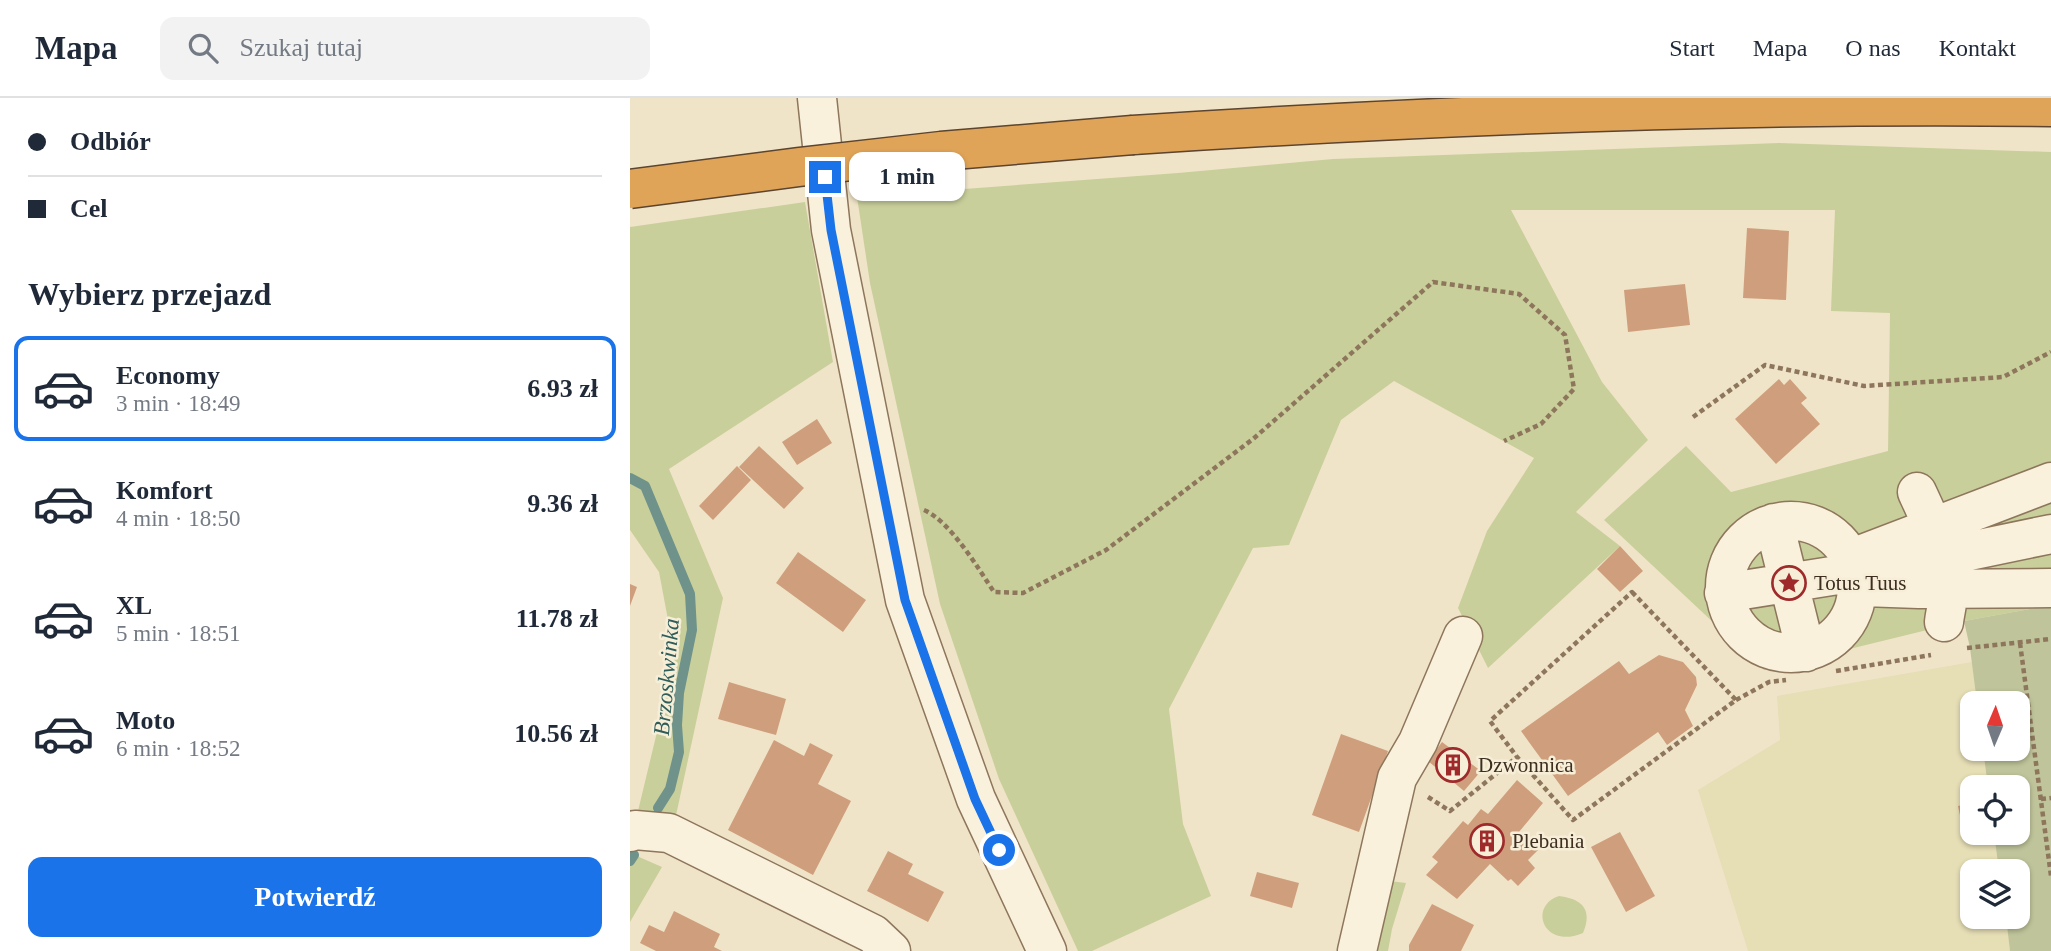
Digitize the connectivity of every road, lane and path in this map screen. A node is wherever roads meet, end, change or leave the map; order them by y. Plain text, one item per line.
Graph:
1 (817, 98) edge
2 (2051, 107) edge
3 (630, 190) edge
4 (2051, 352) edge
5 (1693, 416) dead end
6 (1504, 441) dead end
7 (2051, 482) edge
8 (1917, 492) dead end
9 (886, 504) junction
10 (1774, 523) junction
11 (2051, 534) edge
12 (1855, 572) junction
13 (1789, 583) junction
14 (2051, 588) edge
15 (1724, 593) junction
16 (1945, 600) junction
17 (1463, 636) dead end
18 (2051, 639) edge
19 (2020, 643) junction
20 (1812, 667) junction
21 (1736, 701) junction
22 (1517, 757) junction
23 (1419, 792) dead end
24 (2051, 798) edge
25 (2041, 799) junction
26 (630, 832) edge
27 (2051, 876) edge
28 (891, 951) edge
29 (1047, 951) edge
30 (1357, 951) edge

1 - 9 street
2 - 3 highway, bridge
4 - 5 path
6 - 9 path
7 - 16 street
8 - 16 street
9 - 29 street
10 - 12 street
10 - 13 street
10 - 15 street
11 - 16 street
12 - 13 street
12 - 16 street
12 - 16 street
12 - 20 street
13 - 15 street
13 - 20 street
14 - 16 street
15 - 20 street
16 - 19 path
16 - 20 path
17 - 30 street
18 - 19 path
19 - 25 path
20 - 21 path
21 - 22 path
21 - 22 path
22 - 23 path
24 - 25 path
25 - 27 path
26 - 28 street

